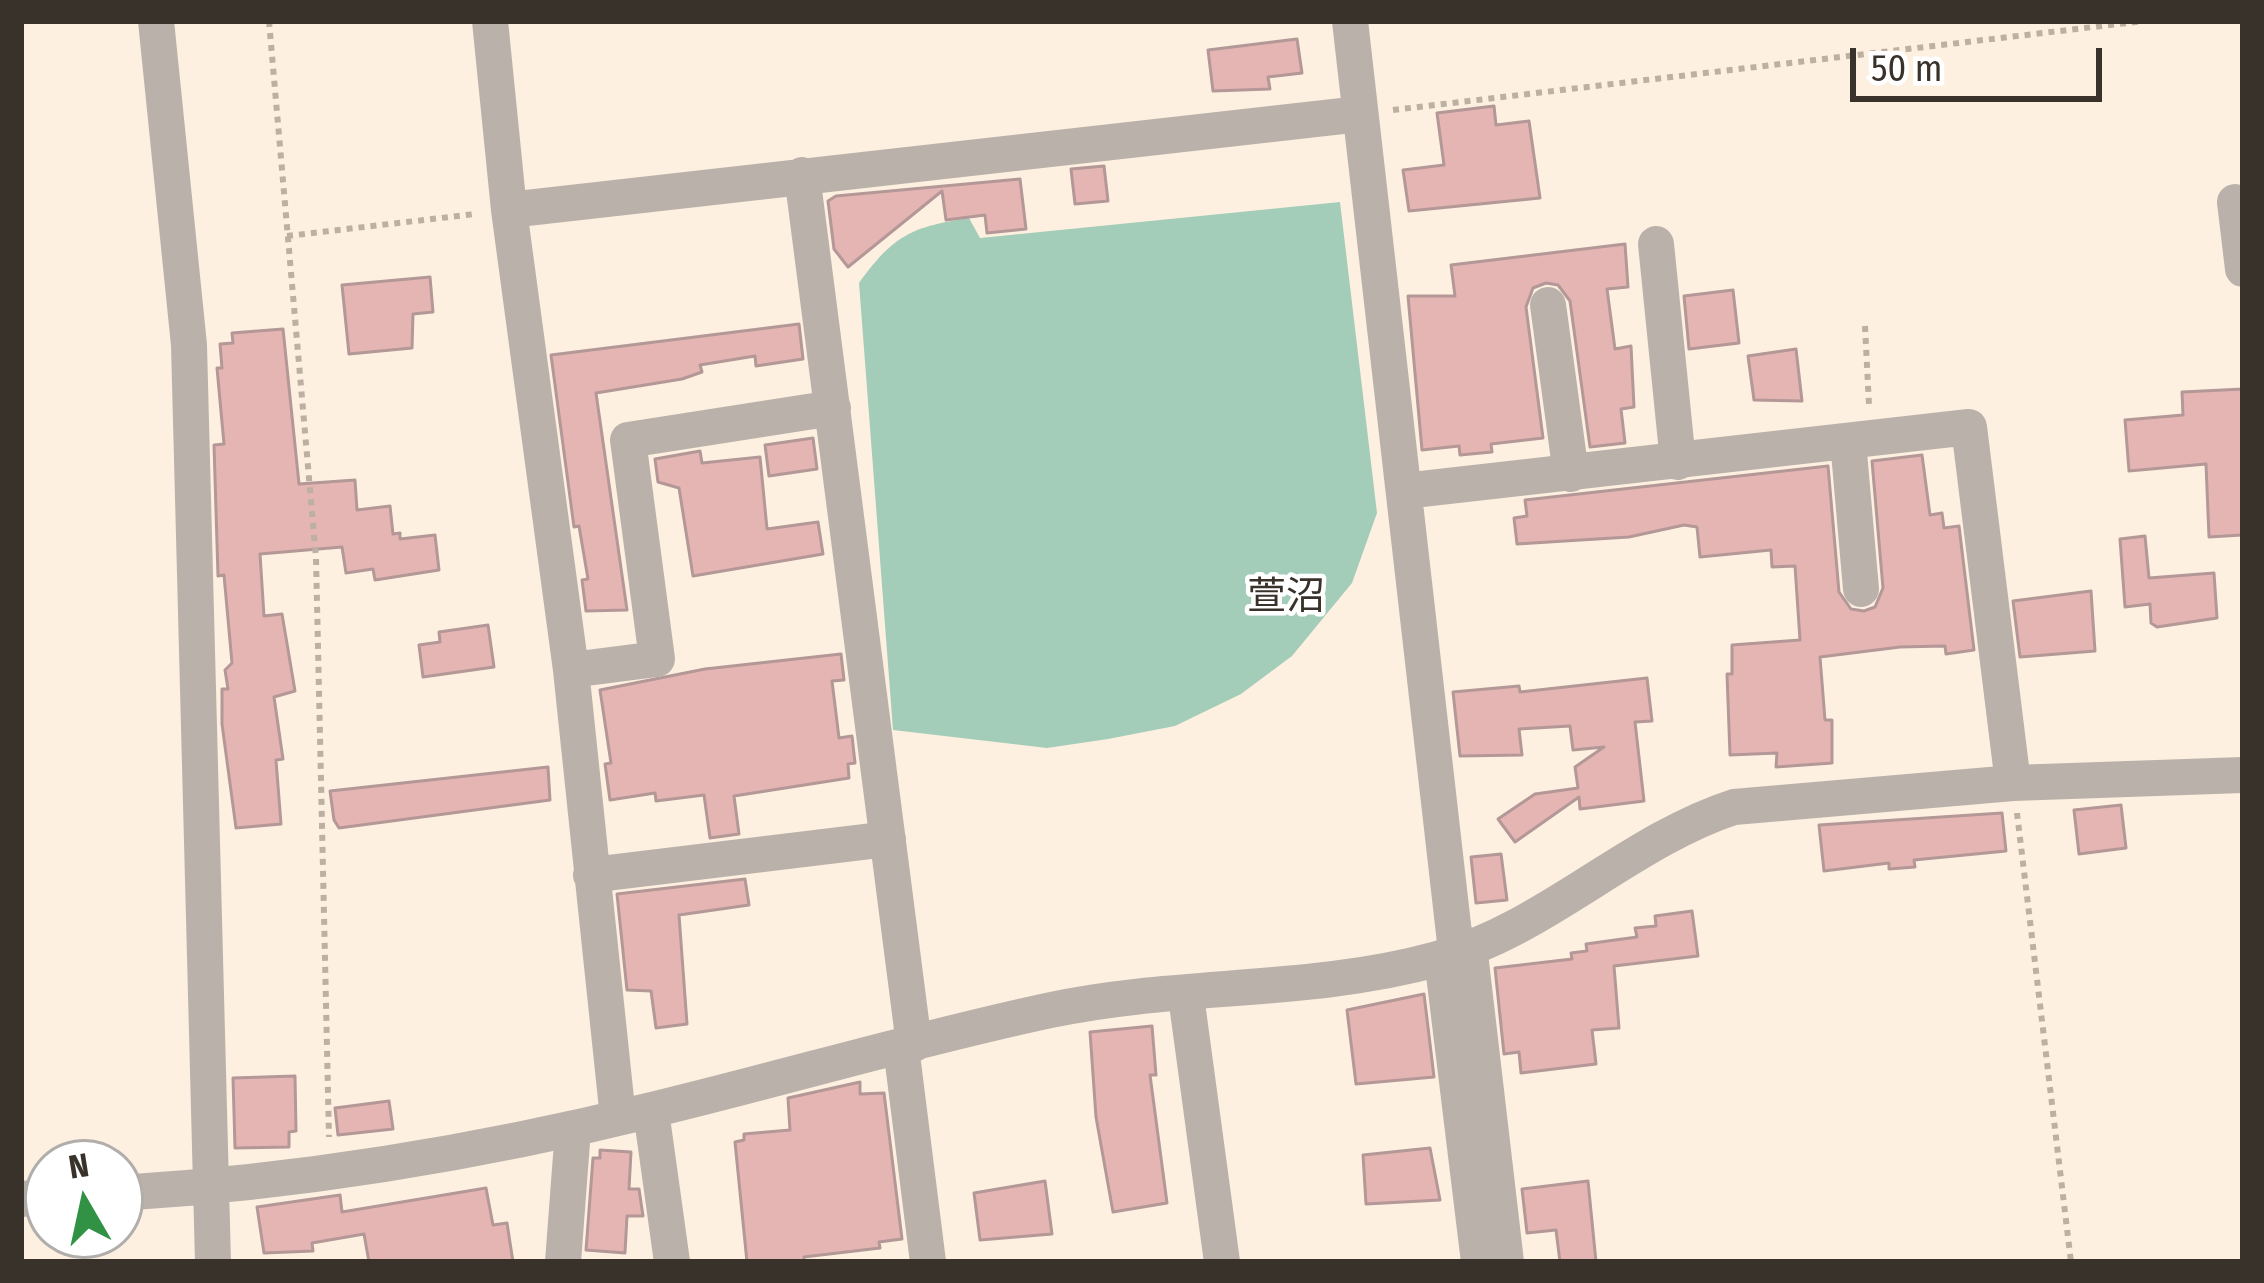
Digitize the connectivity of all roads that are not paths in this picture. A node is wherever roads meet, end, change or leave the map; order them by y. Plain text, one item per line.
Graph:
1 (155, 21) edge
2 (490, 21) edge
3 (1349, 21) edge
4 (1360, 114) junction
5 (802, 176) junction
6 (2236, 202) dead end
7 (509, 210) junction
8 (1655, 244) dead end
9 (2243, 269) edge
10 (1548, 305) dead end
11 (833, 408) junction
12 (1860, 440) junction
13 (1678, 461) junction
14 (1571, 474) junction
15 (1404, 491) junction
16 (1861, 589) dead end
17 (571, 670) junction
18 (2243, 775) edge
19 (2013, 783) junction
20 (888, 839) junction
21 (591, 875) junction
22 (1455, 952) junction
23 (1186, 996) junction
24 (908, 1046) junction
25 (1467, 1050) junction
26 (634, 1114) junction
27 (573, 1129) junction
28 (212, 1187) junction
29 (144, 1191) edge
30 (213, 1262) edge
31 (563, 1262) edge
32 (671, 1262) edge
33 (928, 1262) edge
34 (1222, 1262) edge
35 (1479, 1262) edge
36 (1506, 1262) edge

1 - 28 street
2 - 7 street
3 - 4 street
4 - 5 street
4 - 15 street
5 - 7 street
5 - 11 street
6 - 9 street
7 - 17 street
8 - 13 street
10 - 14 street
11 - 17 street
11 - 20 street
12 - 13 street
12 - 16 street
12 - 19 street
13 - 14 street
14 - 15 street
15 - 22 street
17 - 21 street
18 - 19 street
19 - 22 street
20 - 21 street
20 - 24 street
21 - 26 street
22 - 23 street
22 - 25 street
23 - 24 street
23 - 34 street
24 - 26 street
24 - 33 street
25 - 35 street
25 - 36 street
26 - 27 street
26 - 32 street
27 - 28 street
27 - 31 street
28 - 29 street
28 - 30 street

